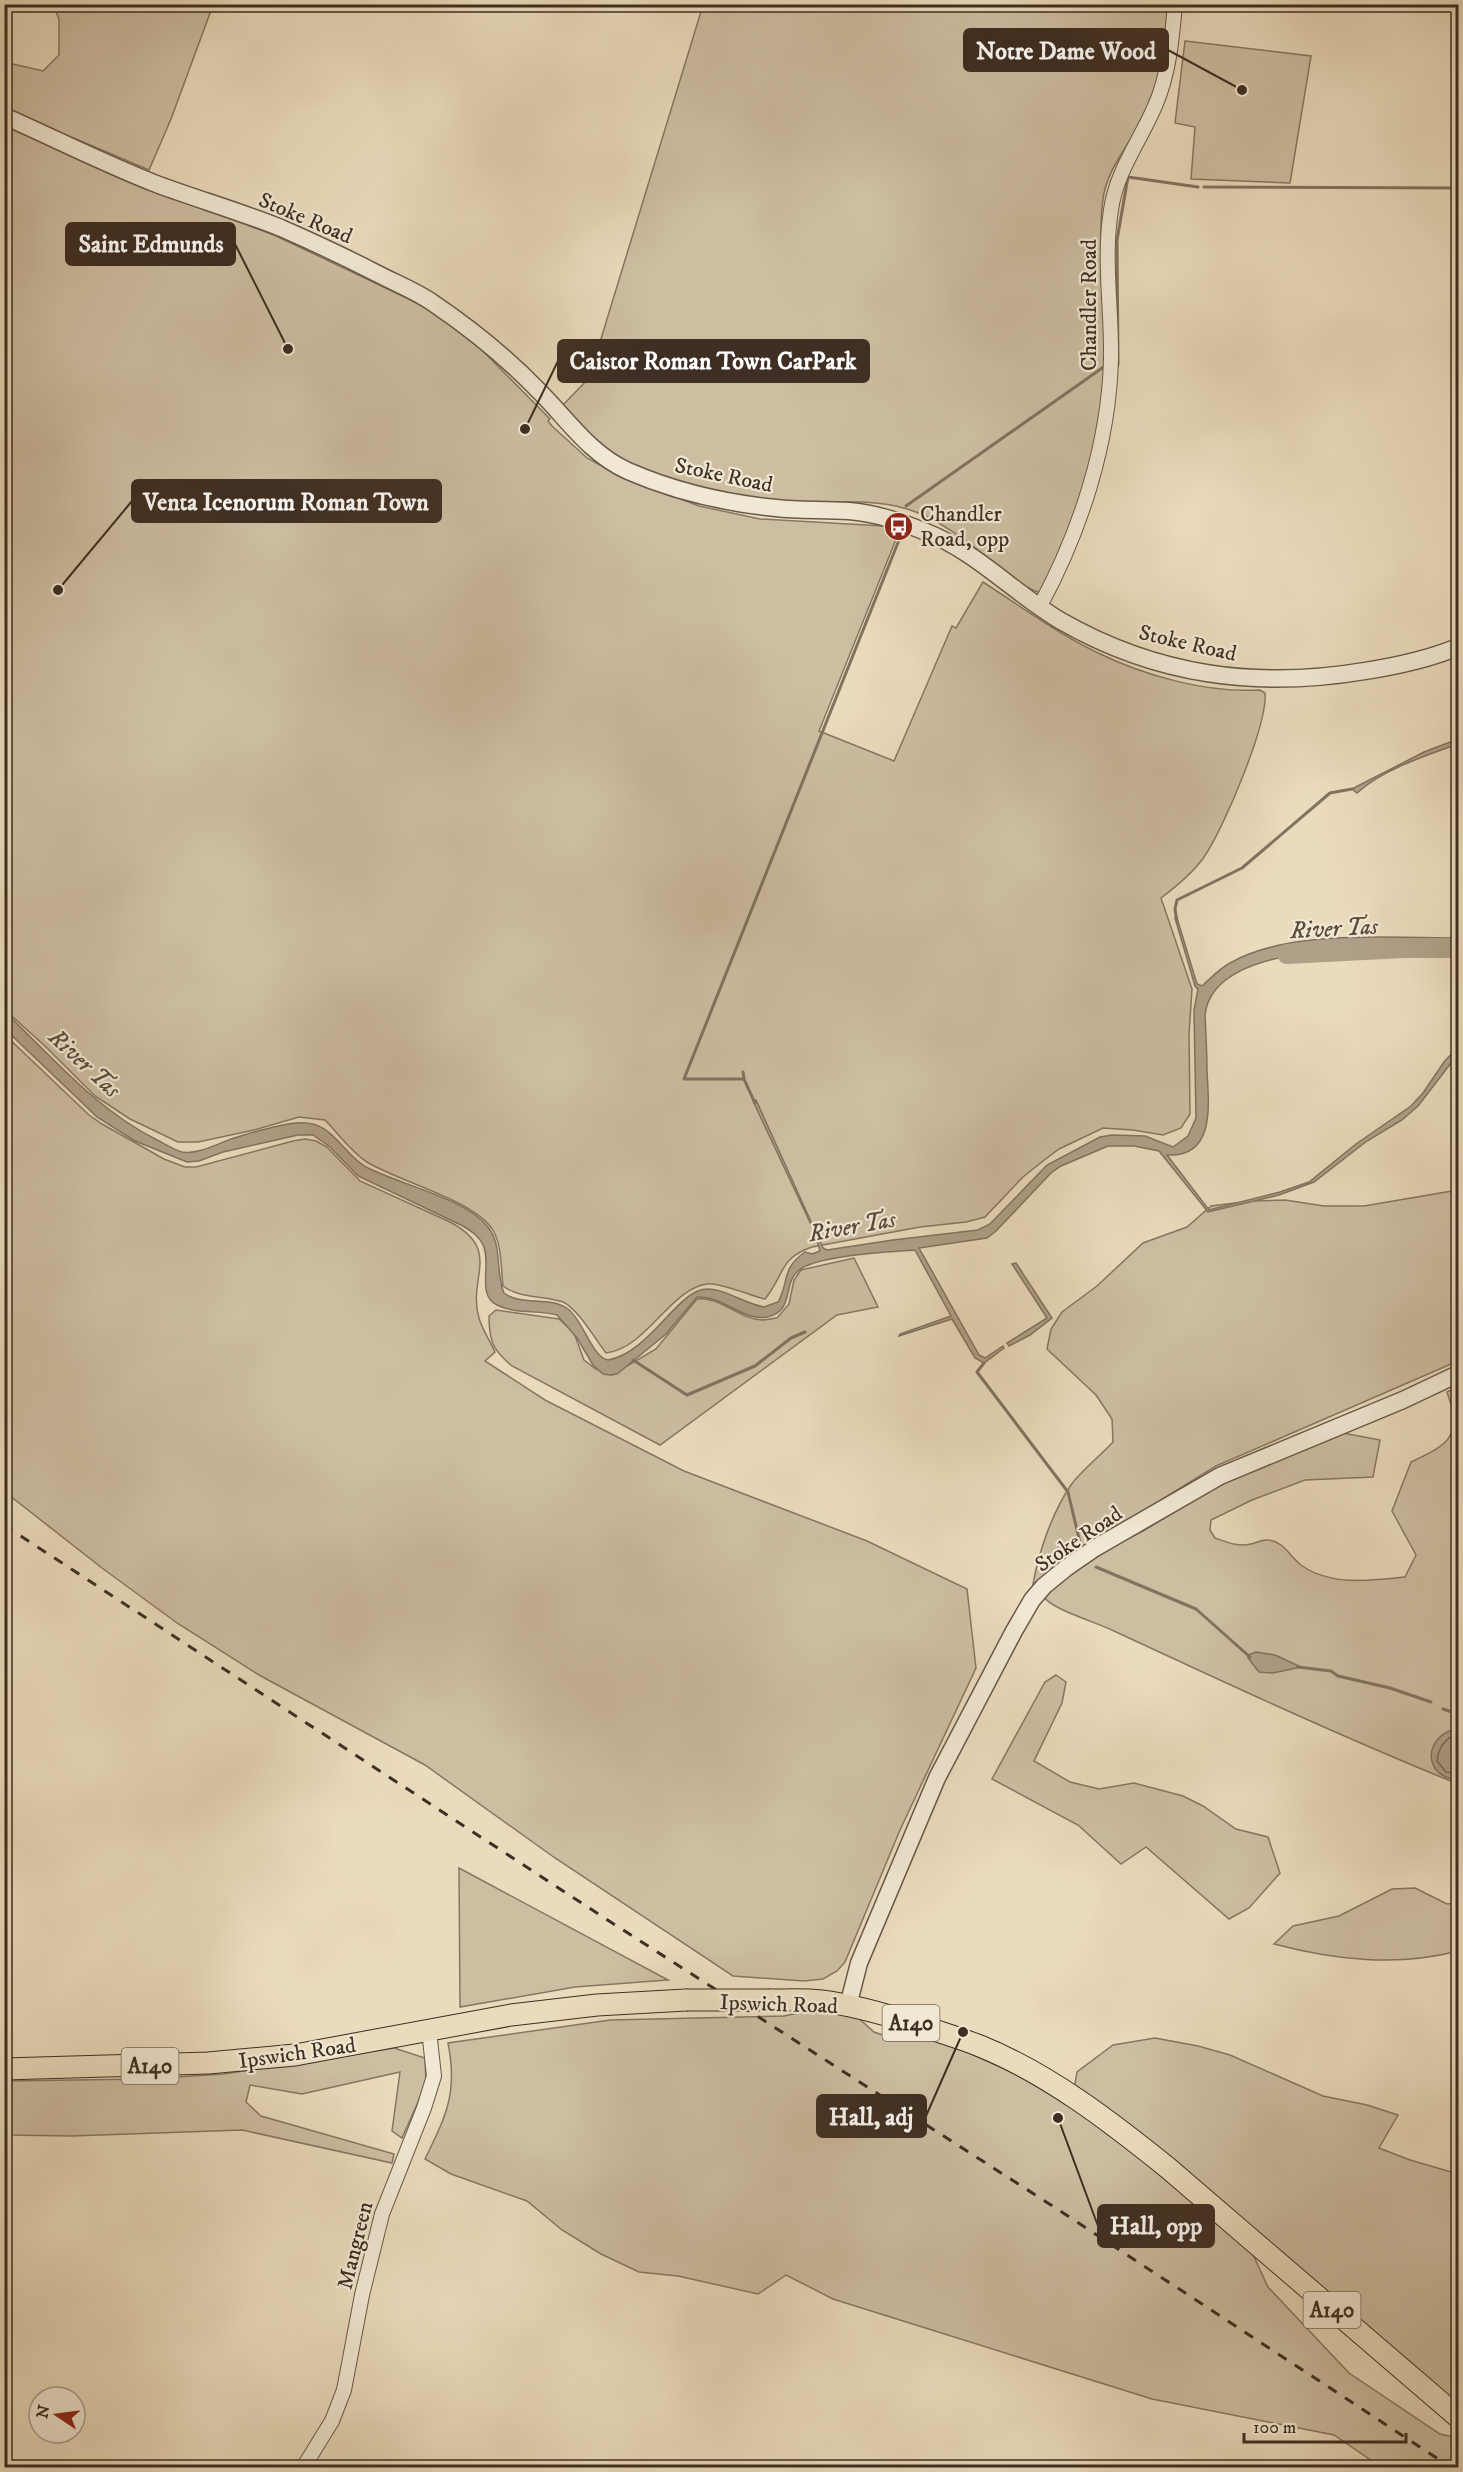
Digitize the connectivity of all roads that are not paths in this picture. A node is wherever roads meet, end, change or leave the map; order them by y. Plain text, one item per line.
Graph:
1 (1175, 4) edge
2 (4, 116) edge
3 (1040, 606) junction
4 (1458, 646) edge
5 (1458, 1374) edge
6 (848, 2006) junction
7 (429, 2030) junction
8 (4, 2069) edge
9 (1458, 2417) edge
10 (303, 2468) edge

1 - 3 street, Chandler Road
2 - 3 street, Stoke Road
3 - 4 street, Stoke Road
5 - 6 street, Stoke Road
6 - 7 highway, Ipswich Road / A140, bridge
6 - 9 highway, Ipswich Road / A140
7 - 8 highway, Ipswich Road / A140
7 - 10 street, Mangreen

